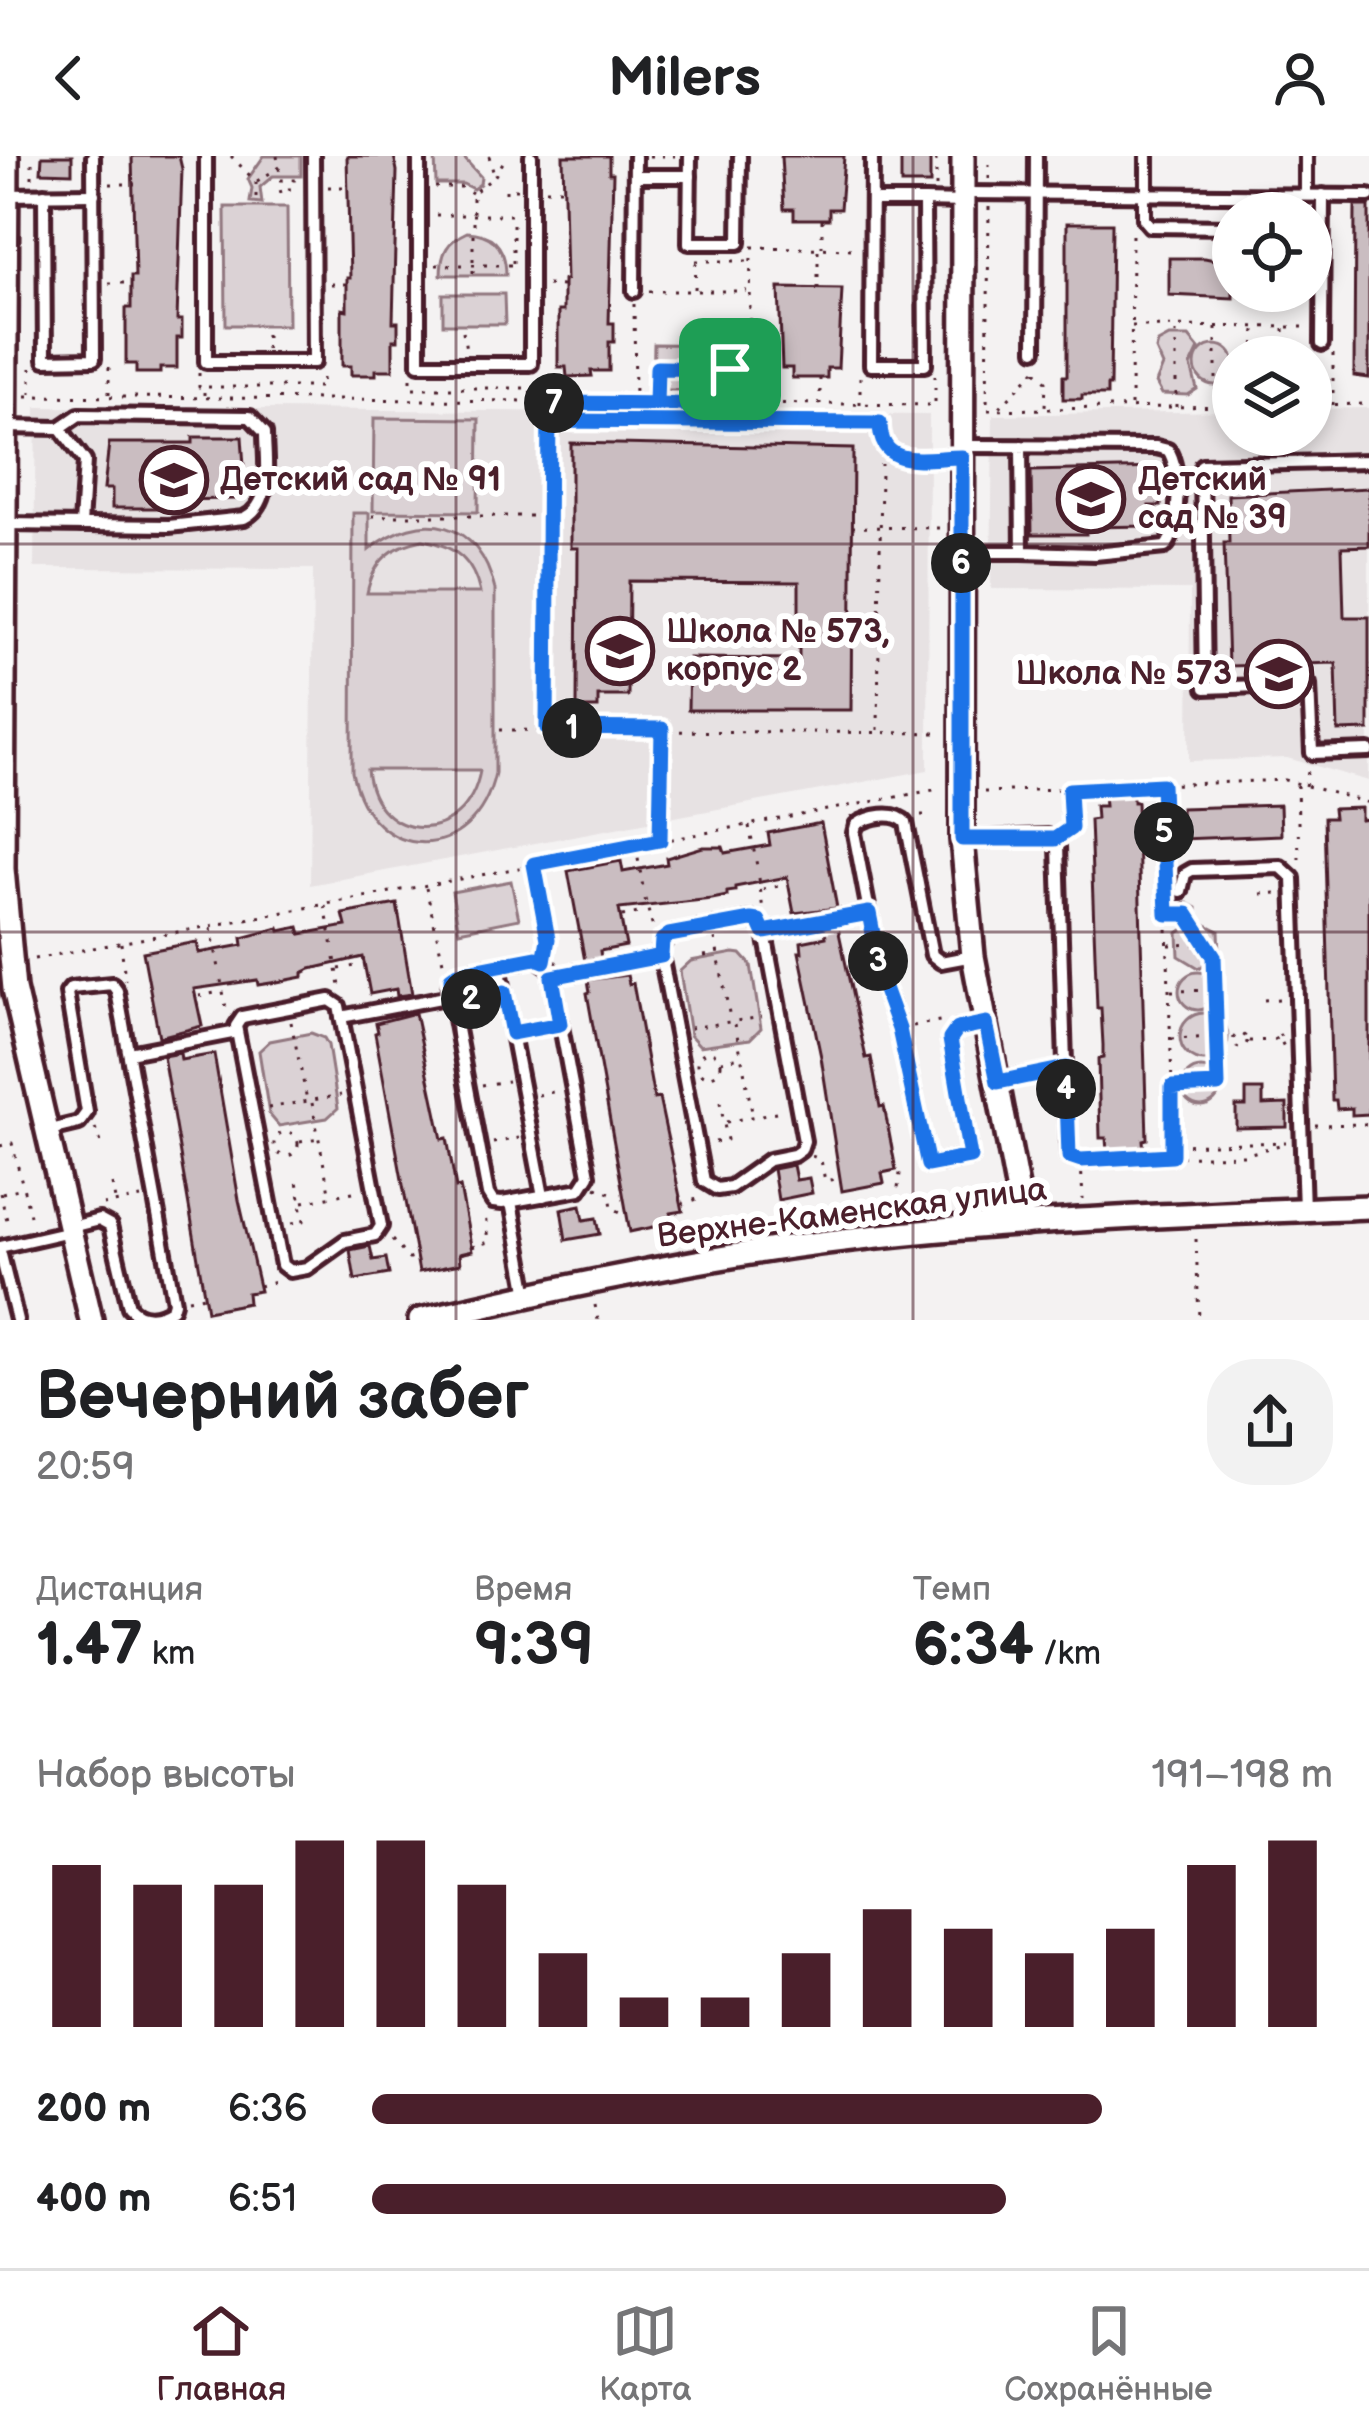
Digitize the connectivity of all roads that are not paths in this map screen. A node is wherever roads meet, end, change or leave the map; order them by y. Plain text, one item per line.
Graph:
1 (8, 156) edge
2 (93, 156) edge
3 (206, 156) edge
4 (314, 156) edge
5 (419, 156) edge
6 (531, 156) edge
7 (635, 156) edge
8 (690, 156) edge
9 (740, 156) edge
10 (872, 156) edge
11 (963, 156) edge
12 (1036, 156) edge
13 (1147, 156) edge
14 (1306, 156) edge
15 (635, 176) junction
16 (690, 176) junction
17 (1306, 192) edge
18 (4, 194) edge
19 (44, 194) junction
20 (94, 194) junction
21 (1036, 194) junction
22 (1145, 194) junction
23 (1212, 194) edge
24 (1332, 195) edge
25 (1369, 196) edge
26 (963, 197) junction
27 (872, 201) junction
28 (924, 201) junction
29 (1212, 227) edge
30 (634, 291) road end
31 (1035, 350) road end
32 (3, 372) edge
33 (880, 423) road end
34 (6, 427) junction
35 (60, 428) junction
36 (1021, 446) junction
37 (962, 452) junction
38 (1369, 461) edge
39 (5, 524) junction
40 (81, 525) junction
41 (961, 552) junction
42 (1022, 552) junction
43 (1369, 751) edge
44 (962, 839) junction
45 (1181, 890) dead end
46 (869, 913) junction
47 (762, 927) junction
48 (661, 956) junction
49 (973, 956) junction
50 (499, 965) junction
51 (552, 977) junction
52 (7, 990) edge
53 (451, 999) junction
54 (341, 1017) junction
55 (986, 1023) junction
56 (237, 1026) junction
57 (129, 1053) junction
58 (1066, 1068) junction
59 (998, 1082) junction
60 (46, 1131) junction
61 (1075, 1158) road end
62 (543, 1196) junction
63 (511, 1202) junction
64 (1369, 1207) edge
65 (1304, 1210) junction
66 (1024, 1223) junction
67 (69, 1229) junction
68 (0, 1249) edge
69 (528, 1294) junction
70 (16, 1320) edge
71 (91, 1320) edge
72 (420, 1320) edge

1 - 18 street
2 - 20 lane
3 - 4 lane
5 - 6 lane
7 - 15 lane
8 - 16 lane
9 - 16 lane
10 - 27 lane
11 - 26 street
12 - 21 lane
13 - 22 lane
14 - 17 lane
15 - 16 lane
15 - 30 lane
18 - 19 lane
18 - 32 street
19 - 20 lane
19 - 20 lane
21 - 22 lane
21 - 26 lane
21 - 31 lane
22 - 23 lane
22 - 29 lane
24 - 25 lane
26 - 28 lane
26 - 37 street
27 - 28 lane
27 - 28 lane
32 - 34 street
33 - 37 lane
34 - 35 lane
34 - 39 street
35 - 40 lane
35 - 40 lane
36 - 37 lane
36 - 42 lane
36 - 42 lane
37 - 41 street
38 - 43 lane
39 - 40 lane
39 - 52 street
41 - 42 lane
41 - 44 street
44 - 49 street
44 - 58 lane
45 - 65 lane
46 - 47 lane
46 - 49 lane
46 - 55 lane
47 - 48 lane
47 - 48 lane
48 - 51 lane
49 - 55 street
50 - 51 lane
50 - 53 lane
50 - 62 lane
51 - 62 lane
52 - 60 street
53 - 54 lane
53 - 63 lane
54 - 56 lane
54 - 56 lane
55 - 59 street
56 - 57 lane
57 - 60 lane
57 - 67 lane
58 - 59 lane
58 - 61 lane
59 - 66 street
60 - 67 street
62 - 63 lane
63 - 69 lane
64 - 65 street, Верхне-Каменская улица
65 - 66 street, Верхне-Каменская улица
66 - 69 street, Верхне-Каменская улица
67 - 68 lane
67 - 71 street
68 - 70 lane
69 - 72 street, Верхне-Каменская улица

